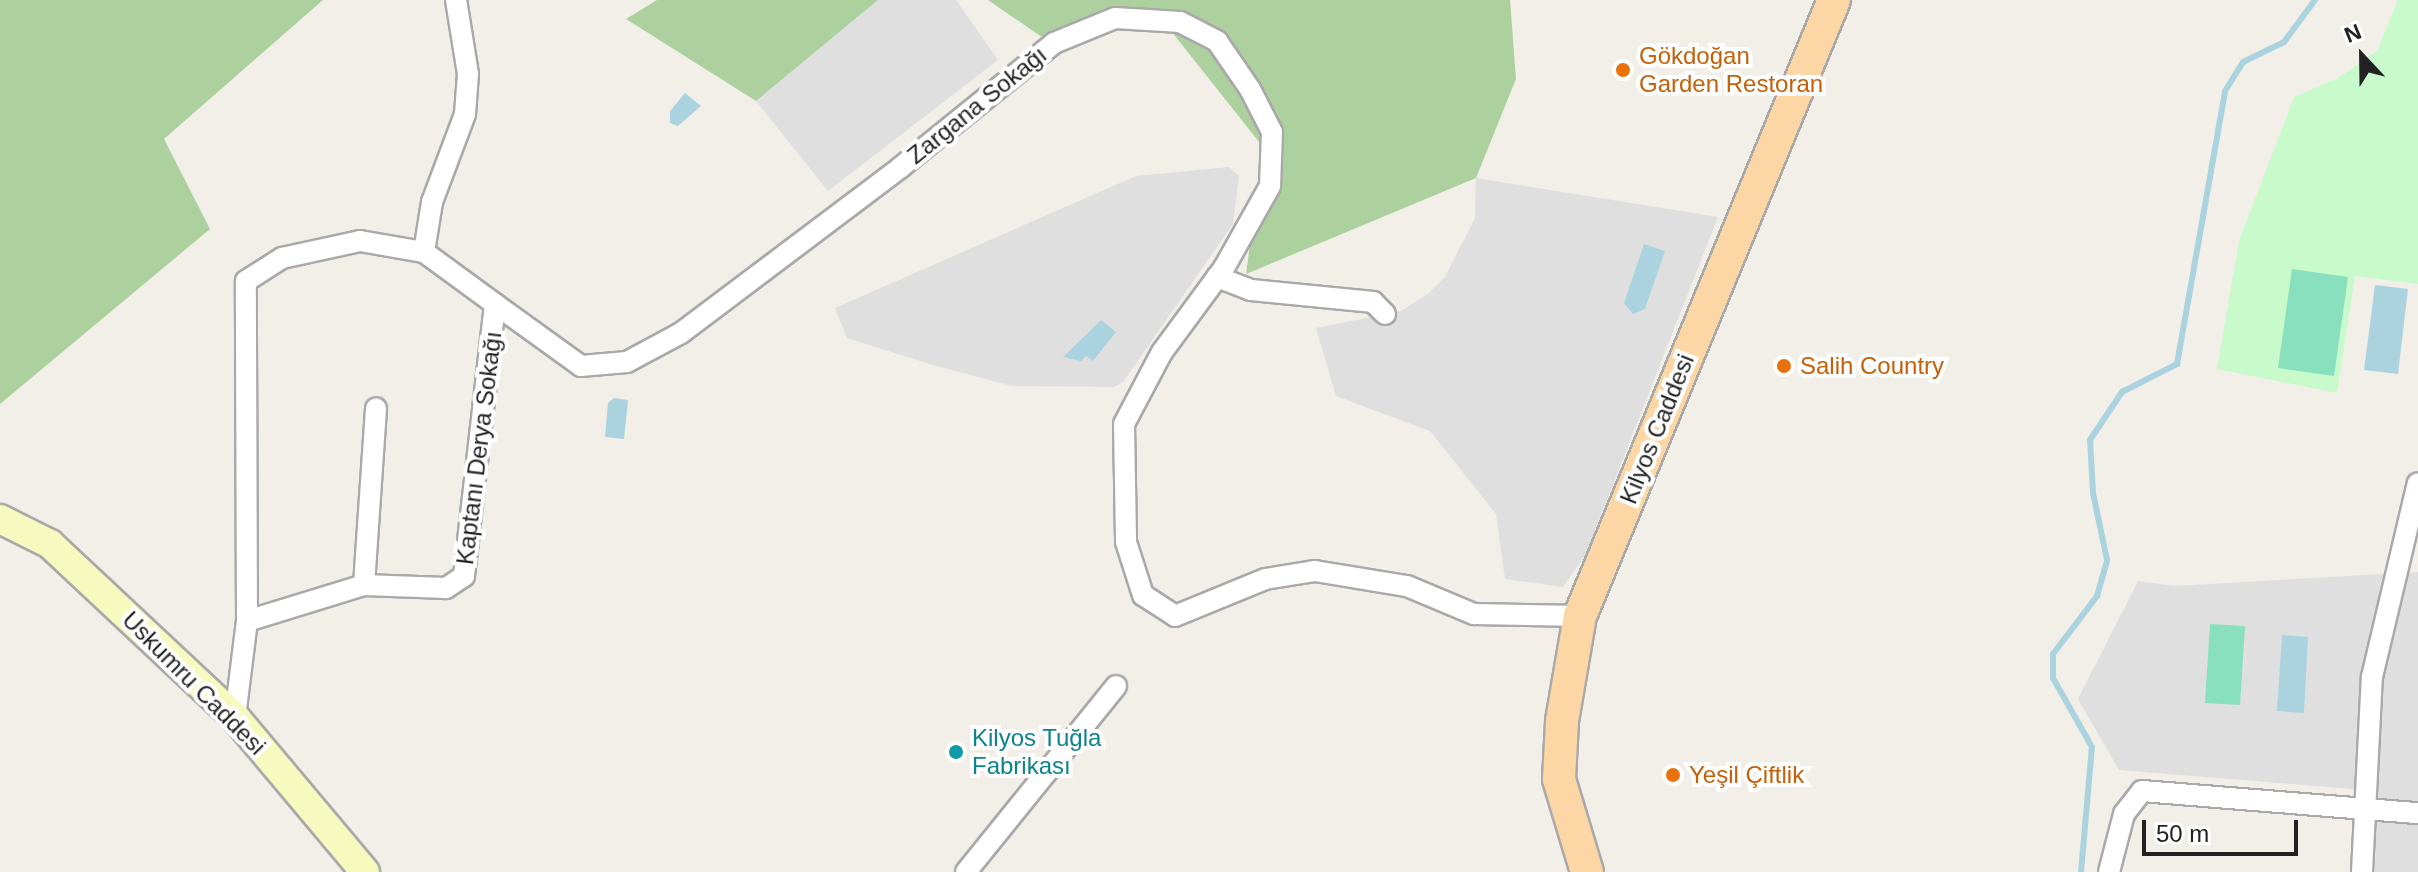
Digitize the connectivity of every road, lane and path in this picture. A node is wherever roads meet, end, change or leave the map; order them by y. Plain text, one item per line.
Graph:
1 (456, 0) edge
2 (1834, 0) edge
3 (424, 252) junction
4 (1217, 277) junction
5 (495, 304) junction
6 (1385, 314) dead end
7 (376, 408) dead end
8 (2418, 483) edge
9 (0, 519) edge
10 (364, 585) junction
11 (1580, 616) junction
12 (247, 621) junction
13 (1116, 686) dead end
14 (235, 717) junction
15 (2362, 810) junction
16 (2418, 813) edge
17 (365, 872) edge
18 (966, 872) edge
19 (1587, 872) edge
20 (2109, 872) edge
21 (2362, 872) edge

1 - 3 street
2 - 11 main road, Kilyos Caddesi
3 - 5 street, Kaptanı Derya Sokağı
3 - 12 street, Kaptanı Derya Sokağı
4 - 5 street, Zargana Sokağı
4 - 6 street
4 - 11 street, Zargana Sokağı
5 - 10 street, Kaptanı Derya Sokağı
7 - 10 street
8 - 15 street
9 - 14 main road, Uskumru Caddesi
10 - 12 street, Kaptanı Derya Sokağı
11 - 19 main road, Kilyos Caddesi
12 - 14 street, Kaptanı Derya Sokağı
13 - 18 street
14 - 17 main road, Uskumru Caddesi
15 - 16 street
15 - 20 street
15 - 21 street

